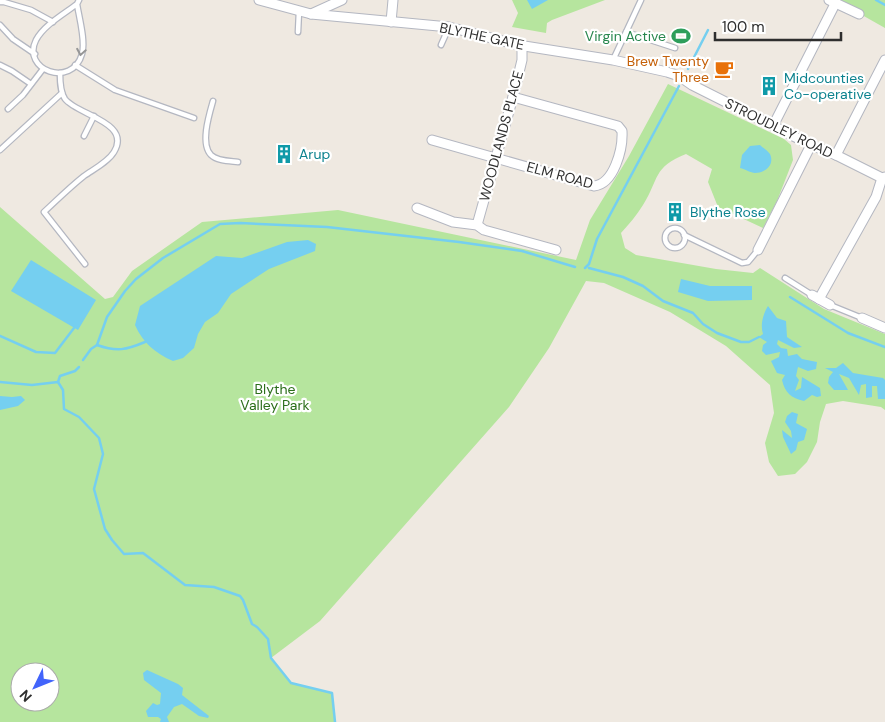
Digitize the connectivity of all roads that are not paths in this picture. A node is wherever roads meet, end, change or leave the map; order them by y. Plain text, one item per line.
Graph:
1 (259, 0) edge
2 (342, 0) edge
3 (393, 0) edge
4 (641, 0) edge
5 (0, 2) edge
6 (78, 2) edge
7 (832, 2) edge
8 (299, 11) junction
9 (311, 14) junction
10 (859, 14) dead end
11 (54, 22) junction
12 (391, 22) junction
13 (0, 25) edge
14 (449, 27) junction
15 (298, 32) dead end
16 (626, 32) junction
17 (441, 45) dead end
18 (522, 45) junction
19 (675, 48) dead end
20 (35, 54) junction
21 (613, 60) junction
22 (885, 60) edge
23 (0, 65) edge
24 (75, 65) junction
25 (43, 69) junction
26 (60, 73) junction
27 (675, 75) joint
28 (31, 84) junction
29 (62, 93) junction
30 (513, 97) junction
31 (214, 101) dead end
32 (8, 109) dead end
33 (94, 116) junction
34 (194, 118) dead end
35 (773, 126) junction
36 (84, 136) dead end
37 (432, 140) dead end
38 (811, 145) junction
39 (0, 150) edge
40 (836, 155) junction
41 (496, 157) junction
42 (238, 162) dead end
43 (884, 177) edge
44 (876, 197) junction
45 (885, 202) edge
46 (417, 208) dead end
47 (477, 225) junction
48 (684, 235) junction
49 (556, 250) dead end
50 (758, 250) joint
51 (85, 264) dead end
52 (785, 278) dead end
53 (815, 297) junction
54 (830, 305) joint
55 (862, 318) joint
56 (885, 328) edge

1 - 8 street, BLYTHE GATE
2 - 9 street
3 - 12 street
4 - 16 lane
5 - 11 lane
6 - 11 lane
6 -> 24 lane
7 - 10 street
7 - 35 street
8 - 9 street, BLYTHE GATE
8 - 15 lane
9 - 12 street, BLYTHE GATE
11 - 20 lane
12 - 14 street, BLYTHE GATE
13 - 20 lane
14 - 17 lane
14 - 18 street, BLYTHE GATE
16 - 19 lane
16 - 21 lane
18 - 21 street, BLYTHE GATE
18 - 30 street, WOODLANDS PLACE
20 - 25 lane
21 - 27 street, BLYTHE GATE
22 - 40 street
23 - 28 lane
24 - 26 lane
24 - 34 lane
25 - 26 lane
25 - 28 lane
26 - 29 lane
27 - 35 street, STROUDLEY ROAD
28 - 32 lane
29 - 33 lane
29 - 39 lane
30 - 41 street, WOODLANDS PLACE
30 - 41 street, ELM ROAD
31 - 42 lane
33 - 36 lane
33 - 51 lane
35 - 38 street, STROUDLEY ROAD
37 - 41 street
38 - 40 street, STROUDLEY ROAD
38 - 50 street
40 - 43 street, STROUDLEY ROAD
41 - 47 street, WOODLANDS PLACE
43 - 44 street
44 - 45 street
44 - 53 street
46 - 47 street
47 - 49 street
48 - 48 lane
48 - 50 lane
52 - 53 lane
53 - 54 street
54 - 55 lane
55 - 56 street

